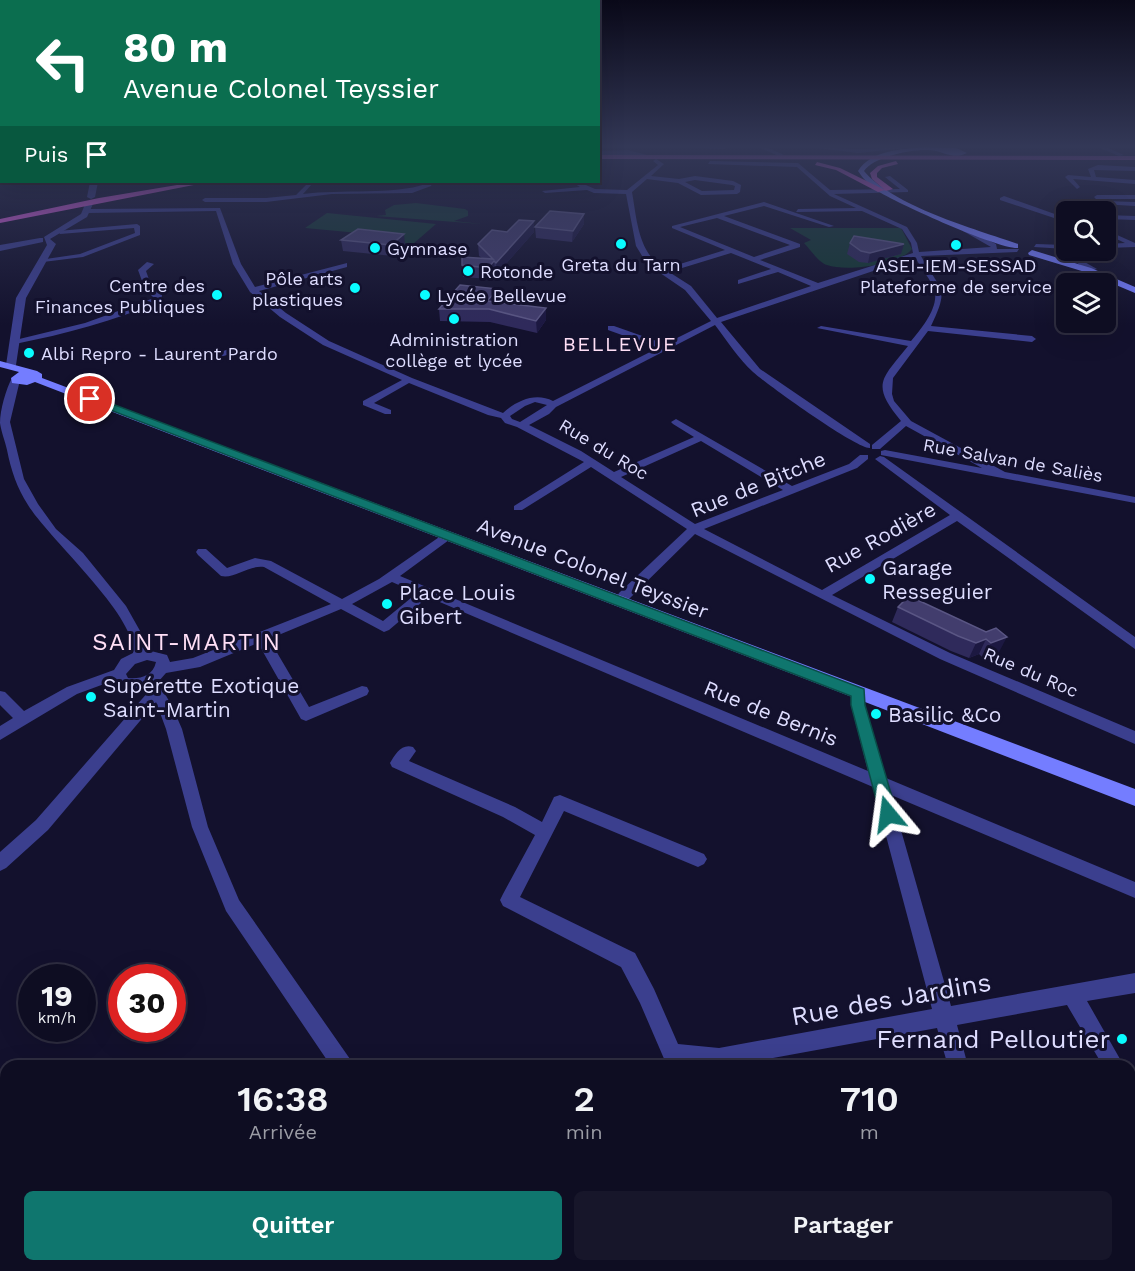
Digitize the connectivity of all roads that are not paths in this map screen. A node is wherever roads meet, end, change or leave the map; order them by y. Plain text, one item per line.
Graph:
1 (66, 206) edge
2 (68, 206) edge
3 (86, 206) edge
4 (132, 206) edge
5 (164, 206) edge
6 (632, 206) edge
7 (755, 206) edge
8 (772, 206) edge
9 (857, 206) edge
10 (918, 206) edge
11 (922, 206) edge
12 (1027, 206) edge
13 (158, 209) junction
14 (864, 210) junction
15 (40, 211) junction
16 (790, 212) junction
17 (1048, 214) junction
18 (1056, 214) edge
19 (717, 216) junction
20 (1056, 217) edge
21 (1116, 217) edge
22 (1135, 218) edge
23 (0, 221) edge
24 (69, 224) junction
25 (831, 226) dead end
26 (965, 230) junction
27 (1116, 235) edge
28 (50, 238) junction
29 (1133, 241) edge
30 (914, 243) junction
31 (1116, 244) edge
32 (1018, 247) junction
33 (0, 248) edge
34 (1056, 249) edge
35 (1038, 250) junction
36 (730, 251) junction
37 (988, 251) junction
38 (927, 253) junction
39 (918, 254) junction
40 (906, 256) junction
41 (43, 260) junction
42 (752, 260) junction
43 (1078, 261) edge
44 (150, 264) dead end
45 (344, 265) dead end
46 (924, 267) junction
47 (1093, 269) junction
48 (777, 270) junction
49 (665, 271) junction
50 (741, 282) dead end
51 (818, 286) junction
52 (1135, 288) edge
53 (254, 290) junction
54 (717, 321) junction
55 (611, 328) dead end
56 (821, 328) dead end
57 (926, 328) junction
58 (1032, 339) dead end
59 (15, 341) junction
60 (912, 344) junction
61 (667, 348) junction
62 (231, 351) dead end
63 (220, 354) dead end
64 (4, 365) edge
65 (25, 378) junction
66 (409, 380) junction
67 (553, 405) junction
68 (388, 412) dead end
69 (505, 416) junction
70 (906, 421) junction
71 (676, 422) dead end
72 (3, 423) edge
73 (521, 425) junction
74 (703, 437) junction
75 (874, 452) junction
76 (592, 462) junction
77 (614, 476) junction
78 (1004, 476) junction
79 (792, 490) junction
80 (1135, 500) edge
81 (518, 508) dead end
82 (959, 515) junction
83 (694, 529) junction
84 (445, 537) junction
85 (202, 552) dead end
86 (389, 576) junction
87 (426, 592) junction
88 (822, 595) junction
89 (620, 603) junction
90 (340, 605) junction
91 (261, 637) junction
92 (1135, 644) edge
93 (140, 656) junction
94 (119, 674) junction
95 (156, 680) junction
96 (362, 691) dead end
97 (858, 693) junction
98 (0, 696) edge
99 (23, 719) junction
100 (0, 734) edge
101 (1135, 738) edge
102 (408, 751) dead end
103 (879, 782) junction
104 (1135, 798) edge
105 (545, 832) junction
106 (698, 859) dead end
107 (0, 863) edge
108 (1135, 890) edge
109 (1135, 984) edge
110 (1072, 994) junction
111 (943, 1016) junction
112 (336, 1060) edge
113 (706, 1060) edge
114 (728, 1060) edge
115 (956, 1060) edge
116 (1110, 1060) edge

1 - 15 highway
2 - 15 highway
3 - 24 street
4 - 13 street, Rue du Roc
5 - 13 street
6 - 49 street
7 - 19 street
8 - 16 street
9 - 14 street
10 - 26 main road
11 - 32 main road
12 - 17 street
13 - 53 street, Rue du Roc
14 - 16 street
14 - 30 street
15 - 23 highway
15 - 23 highway
16 - 25 street
17 - 18 street
17 - 20 street
19 - 36 street
19 - 42 street
21 - 22 street
24 - 28 street
24 - 28 street
26 - 32 main road
26 - 37 street
27 - 29 street
28 - 33 street
28 - 41 street
28 - 41 street
29 - 31 street
30 - 38 street
30 - 39 street
32 - 35 main road
32 - 37 street
34 - 35 street
35 - 47 main road
35 - 52 main road
36 - 42 street
36 - 49 street
37 - 38 street
38 - 39 street
39 - 40 street
39 - 46 street
40 - 46 street
40 - 51 street
41 - 59 street
42 - 48 street
43 - 47 street
44 - 59 street
45 - 53 street
46 - 57 street
47 - 52 main road
48 - 50 street
48 - 51 street
49 - 54 street
51 - 54 street
53 - 66 street, Rue du Roc
54 - 61 street
54 - 75 street
55 - 61 street
56 - 60 street
57 - 58 street
57 - 60 street
59 - 64 street
60 - 70 street
61 - 67 street
62 - 63 street
64 - 65 main road, Avenue Colonel Teyssier
65 - 72 street
65 - 84 main road, Avenue Colonel Teyssier
66 - 68 street
66 - 69 street, Rue du Roc
67 - 69 street
67 - 73 street
69 - 73 street, Rue du Roc
70 - 75 street, Rue de Bitche
70 - 78 street
71 - 74 street
72 - 93 street
73 - 76 street, Rue du Roc
74 - 77 street
74 - 79 street
75 - 78 street, Rue Salvan de Saliès
75 - 79 street, Rue de Bitche
75 - 82 street
76 - 77 street, Rue du Roc
76 - 81 street
77 - 83 street, Rue du Roc
78 - 80 street, Rue Salvan de Saliès
79 - 83 street, Rue de Bitche
82 - 88 street, Rue Rodière
82 - 92 street
83 - 88 street, Rue du Roc
83 - 89 street, Rue de Bitche
84 - 86 street
84 - 89 main road, Avenue Colonel Teyssier
85 - 90 street
86 - 87 street, Rue de Bernis
86 - 90 street
87 - 90 street
87 - 103 street, Rue de Bernis
88 - 101 street, Rue du Roc
89 - 97 main road, Avenue Colonel Teyssier
90 - 91 street
91 - 95 street
91 - 96 street
93 - 94 street
93 - 95 street
94 - 95 street
94 - 99 street
95 - 107 street
95 - 112 street
97 - 103 street
97 - 104 main road, Avenue Colonel Teyssier
98 - 99 street
99 - 100 street
102 - 105 street
103 - 108 street, Rue de Bernis
103 - 111 street
105 - 106 street
105 - 113 street, Rue des Jardins
109 - 110 street, Rue des Jardins
110 - 111 street, Rue des Jardins
110 - 116 street
111 - 114 street, Rue des Jardins
111 - 115 street

